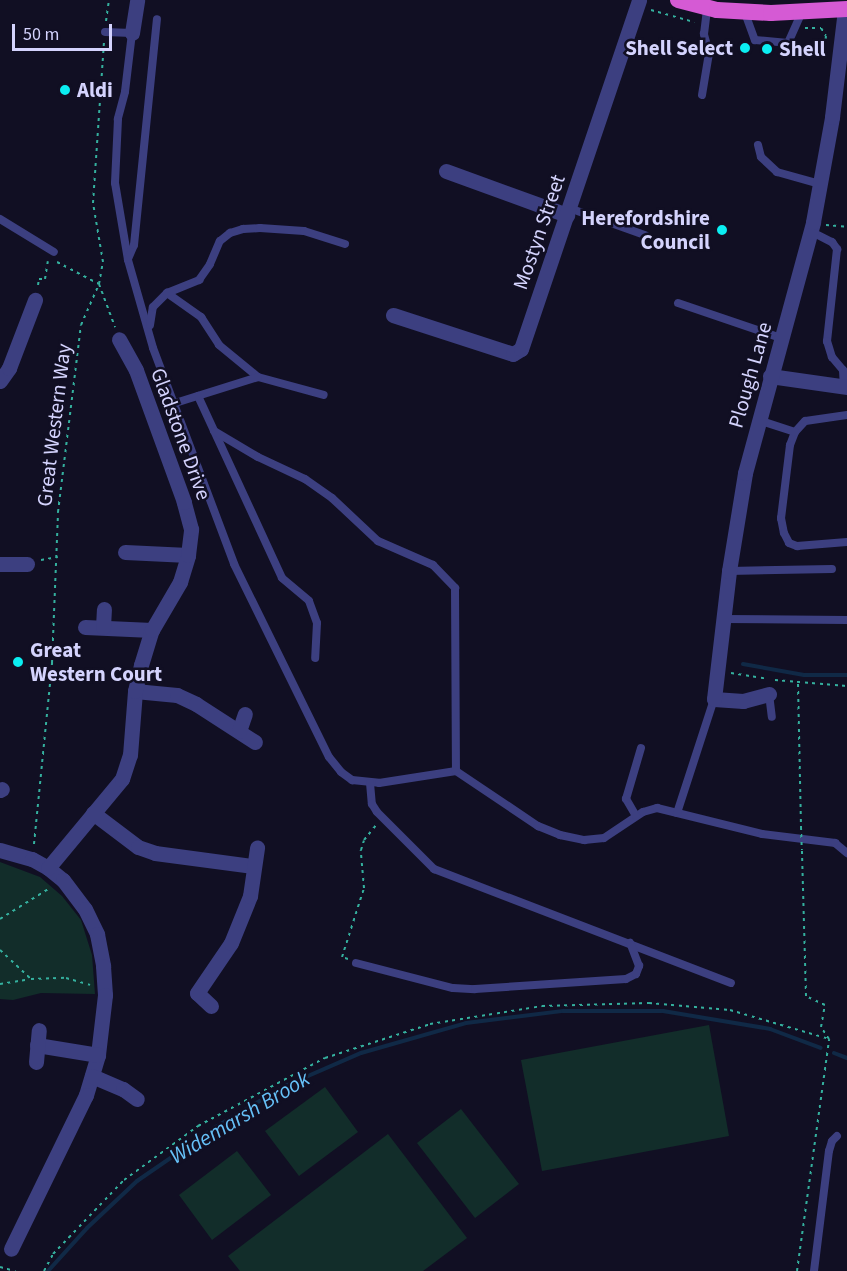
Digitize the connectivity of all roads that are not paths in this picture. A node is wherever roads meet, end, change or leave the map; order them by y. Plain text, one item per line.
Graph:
1 (137, 0) edge
2 (639, 0) edge
3 (678, 0) edge
4 (714, 6) edge
5 (846, 9) edge
6 (744, 12) junction
7 (801, 14) junction
8 (157, 19) dead end
9 (105, 32) road end
10 (132, 33) junction
11 (702, 95) dead end
12 (758, 145) dead end
13 (446, 171) dead end
14 (820, 184) junction
15 (568, 212) junction
16 (0, 219) edge
17 (812, 227) junction
18 (645, 235) dead end
19 (345, 244) dead end
20 (834, 245) junction
21 (847, 245) edge
22 (51, 254) road end
23 (128, 260) junction
24 (167, 293) junction
25 (34, 300) road end
26 (678, 303) dead end
27 (393, 315) dead end
28 (149, 329) junction
29 (781, 338) junction
30 (119, 339) road end
31 (837, 363) junction
32 (847, 363) edge
33 (770, 376) junction
34 (258, 377) junction
35 (0, 381) edge
36 (846, 387) edge
37 (324, 395) dead end
38 (198, 396) junction
39 (172, 404) junction
40 (847, 415) edge
41 (758, 420) junction
42 (214, 431) junction
43 (795, 432) junction
44 (847, 542) edge
45 (125, 552) dead end
46 (188, 555) junction
47 (0, 564) edge
48 (27, 564) road end
49 (832, 569) dead end
50 (729, 571) junction
51 (104, 609) dead end
52 (723, 619) junction
53 (847, 620) edge
54 (85, 627) dead end
55 (103, 627) junction
56 (152, 630) junction
57 (315, 658) dead end
58 (135, 691) junction
59 (769, 693) joint
60 (714, 699) junction
61 (246, 714) dead end
62 (772, 717) dead end
63 (239, 730) junction
64 (255, 742) dead end
65 (641, 748) dead end
66 (456, 771) junction
67 (370, 783) junction
68 (93, 813) junction
69 (677, 813) junction
70 (636, 816) junction
71 (257, 848) dead end
72 (0, 850) edge
73 (847, 853) edge
74 (253, 866) junction
75 (48, 868) junction
76 (630, 943) junction
77 (356, 963) road end
78 (731, 982) dead end
79 (211, 1006) dead end
80 (98, 1055) junction
81 (36, 1062) dead end
82 (92, 1076) junction
83 (137, 1099) dead end
84 (837, 1136) dead end
85 (11, 1249) dead end
86 (814, 1271) edge

1 - 10 street
2 - 15 street, Mostyn Street
3 - 4 highway
4 - 6 highway
4 - 11 lane
5 - 7 highway
5 - 14 street, Plough Lane
6 - 7 highway
6 - 7 lane
8 - 23 lane
9 - 10 lane
10 - 23 lane
12 - 14 lane
13 - 15 street
14 - 17 street, Plough Lane
15 - 18 lane
15 - 27 street, Mostyn Street
16 - 22 lane
17 - 20 lane
17 - 29 street, Plough Lane
19 - 24 lane
20 - 21 lane
20 - 31 lane
23 - 28 lane
24 - 28 lane
24 - 34 lane
25 - 35 street
26 - 29 lane
28 - 39 lane
29 - 33 street, Plough Lane
30 - 46 street, Gladstone Drive
31 - 32 lane
31 - 36 lane
33 - 36 street
33 - 41 street, Plough Lane
34 - 37 lane
34 - 38 lane
38 - 39 lane
38 - 42 lane
39 - 67 lane
40 - 43 lane
41 - 43 lane
41 - 50 street, Plough Lane
42 - 57 lane
42 - 66 lane
43 - 44 lane
45 - 46 street
46 - 56 street, Gladstone Drive
47 - 48 street
49 - 50 lane
50 - 52 street, Plough Lane
51 - 55 street
52 - 53 lane
52 - 60 street, Plough Lane
54 - 55 street
55 - 56 street
56 - 58 street, Gladstone Drive
58 - 63 street
58 - 68 street, Gladstone Drive
59 - 60 street
59 - 62 lane
60 - 69 lane
61 - 63 street
63 - 64 street
65 - 70 lane
66 - 67 lane
66 - 70 lane
67 - 76 lane
68 - 74 street
68 - 75 street, Gladstone Drive
69 - 70 lane
69 - 73 lane
71 - 74 street
72 - 75 street
74 - 79 street
75 - 80 street
76 - 77 lane
76 - 78 lane
80 - 81 street
80 - 82 street
82 - 83 street
82 - 85 street
84 - 86 lane

